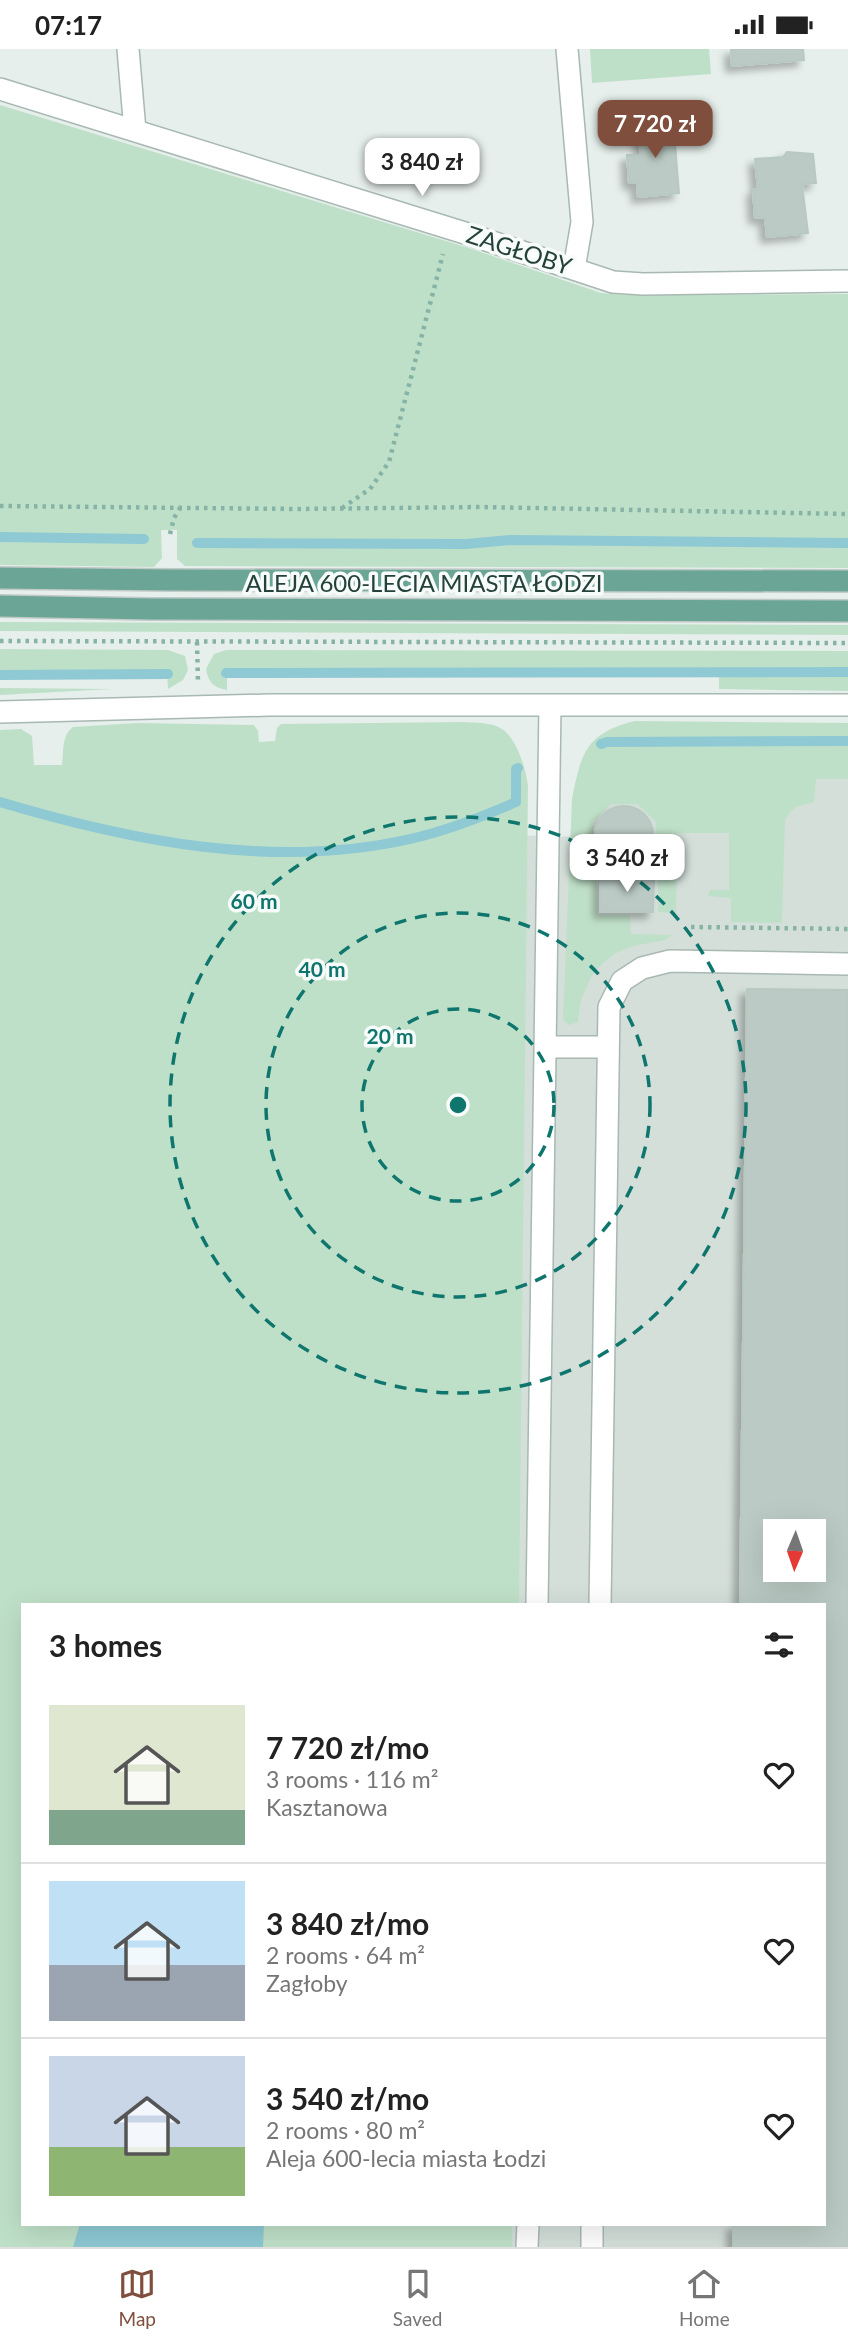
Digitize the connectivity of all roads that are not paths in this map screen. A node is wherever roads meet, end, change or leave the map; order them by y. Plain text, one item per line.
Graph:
1 (128, 49) edge
2 (567, 49) edge
3 (0, 89) edge
4 (135, 131) junction
5 (574, 269) junction
6 (848, 281) edge
7 (0, 578) edge
8 (848, 581) edge
9 (0, 606) edge
10 (848, 611) edge
11 (550, 705) junction
12 (848, 705) edge
13 (0, 712) edge
14 (848, 964) edge
15 (545, 1047) junction
16 (607, 1047) junction
17 (537, 1603) edge
18 (600, 1603) edge
19 (528, 2226) edge
20 (592, 2226) edge
21 (527, 2247) edge
22 (592, 2247) edge

1 - 4 street
2 - 5 street
3 - 4 street, ZAGŁOBY
4 - 5 street, ZAGŁOBY
5 - 6 street, ZAGŁOBY
7 - 8 main road, ALEJA 600-LECIA MIASTA ŁODZI
9 - 10 main road, ALEJA 600-LECIA MIASTA ŁODZI
11 - 12 street
11 - 13 street
11 - 15 street
14 - 16 street
15 - 16 street
15 - 17 street
16 - 18 street
19 - 21 street
20 - 22 street

